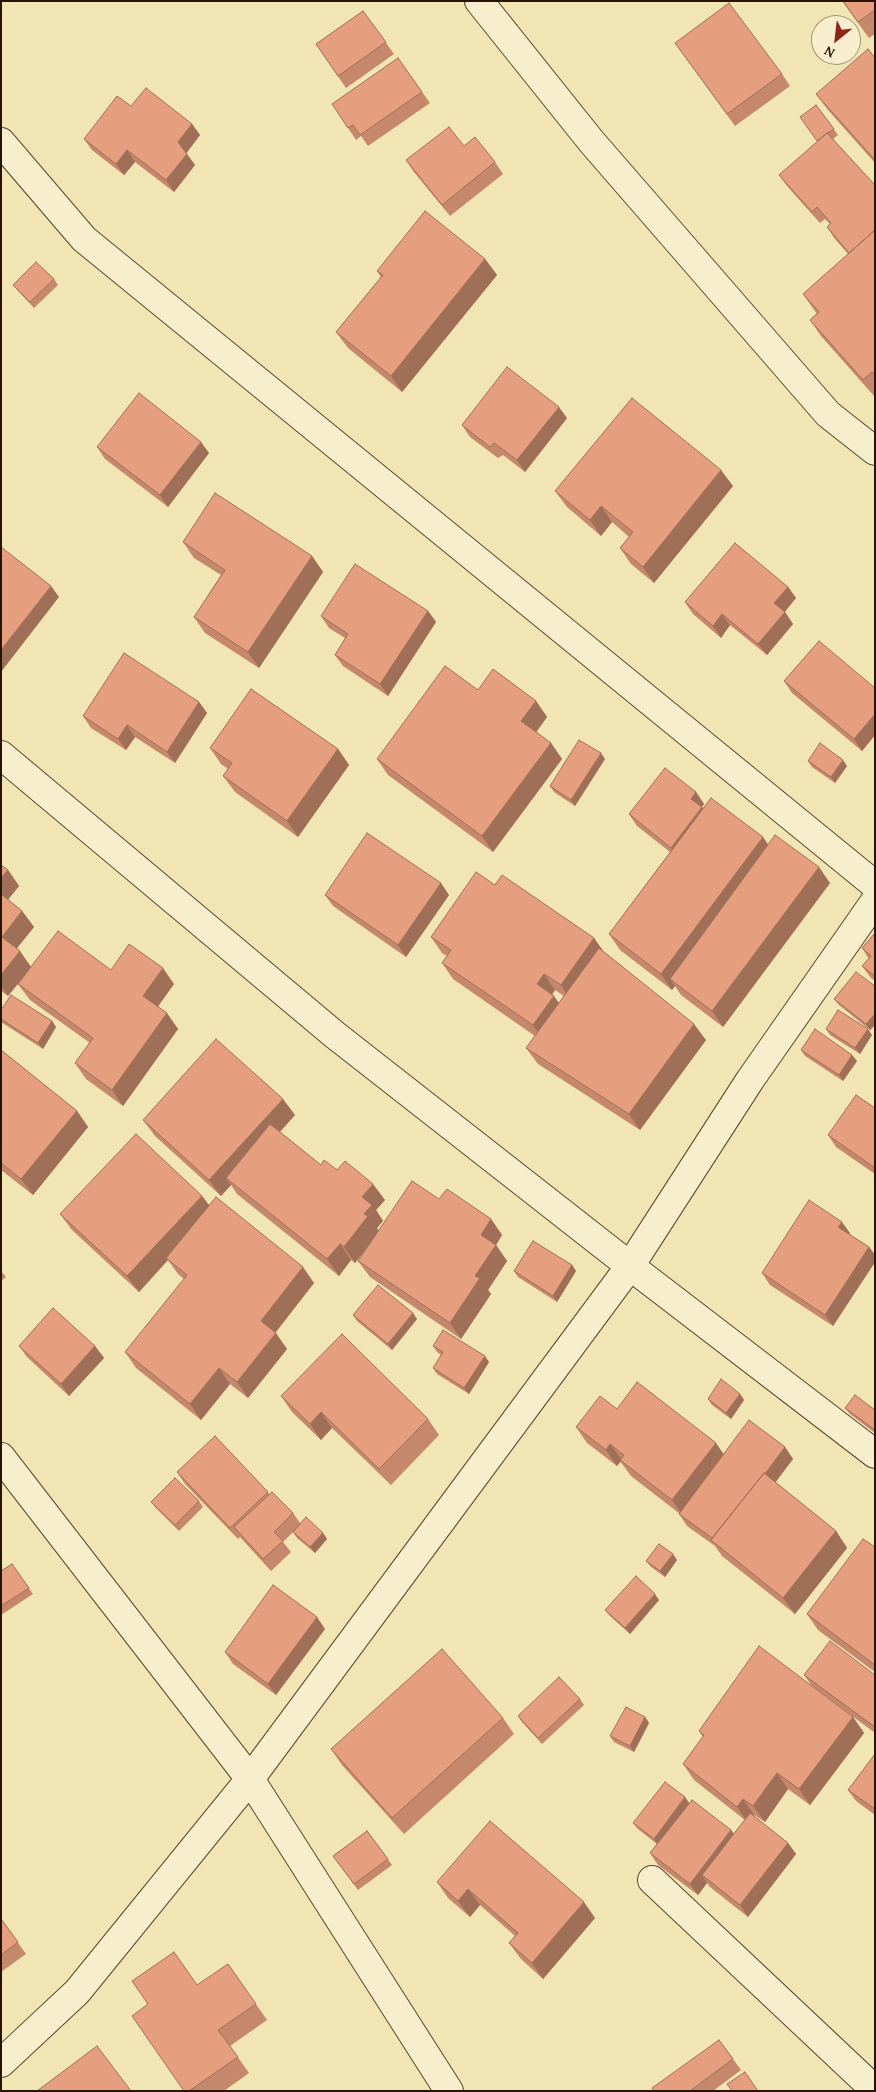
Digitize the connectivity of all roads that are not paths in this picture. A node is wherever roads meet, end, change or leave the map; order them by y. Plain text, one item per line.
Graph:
1 (479, 1) edge
2 (1, 142) edge
3 (875, 451) edge
4 (1, 755) edge
5 (875, 885) edge
6 (875, 901) edge
7 (630, 1266) junction
8 (875, 1454) edge
9 (1, 1457) edge
10 (250, 1779) junction
11 (652, 1880) dead end
12 (1, 2063) edge
13 (875, 2090) edge
14 (449, 2091) edge

1 - 3 street
2 - 5 street
4 - 7 street
6 - 7 street
7 - 8 street
7 - 10 street
9 - 10 street
10 - 12 street
10 - 14 street
11 - 13 street

